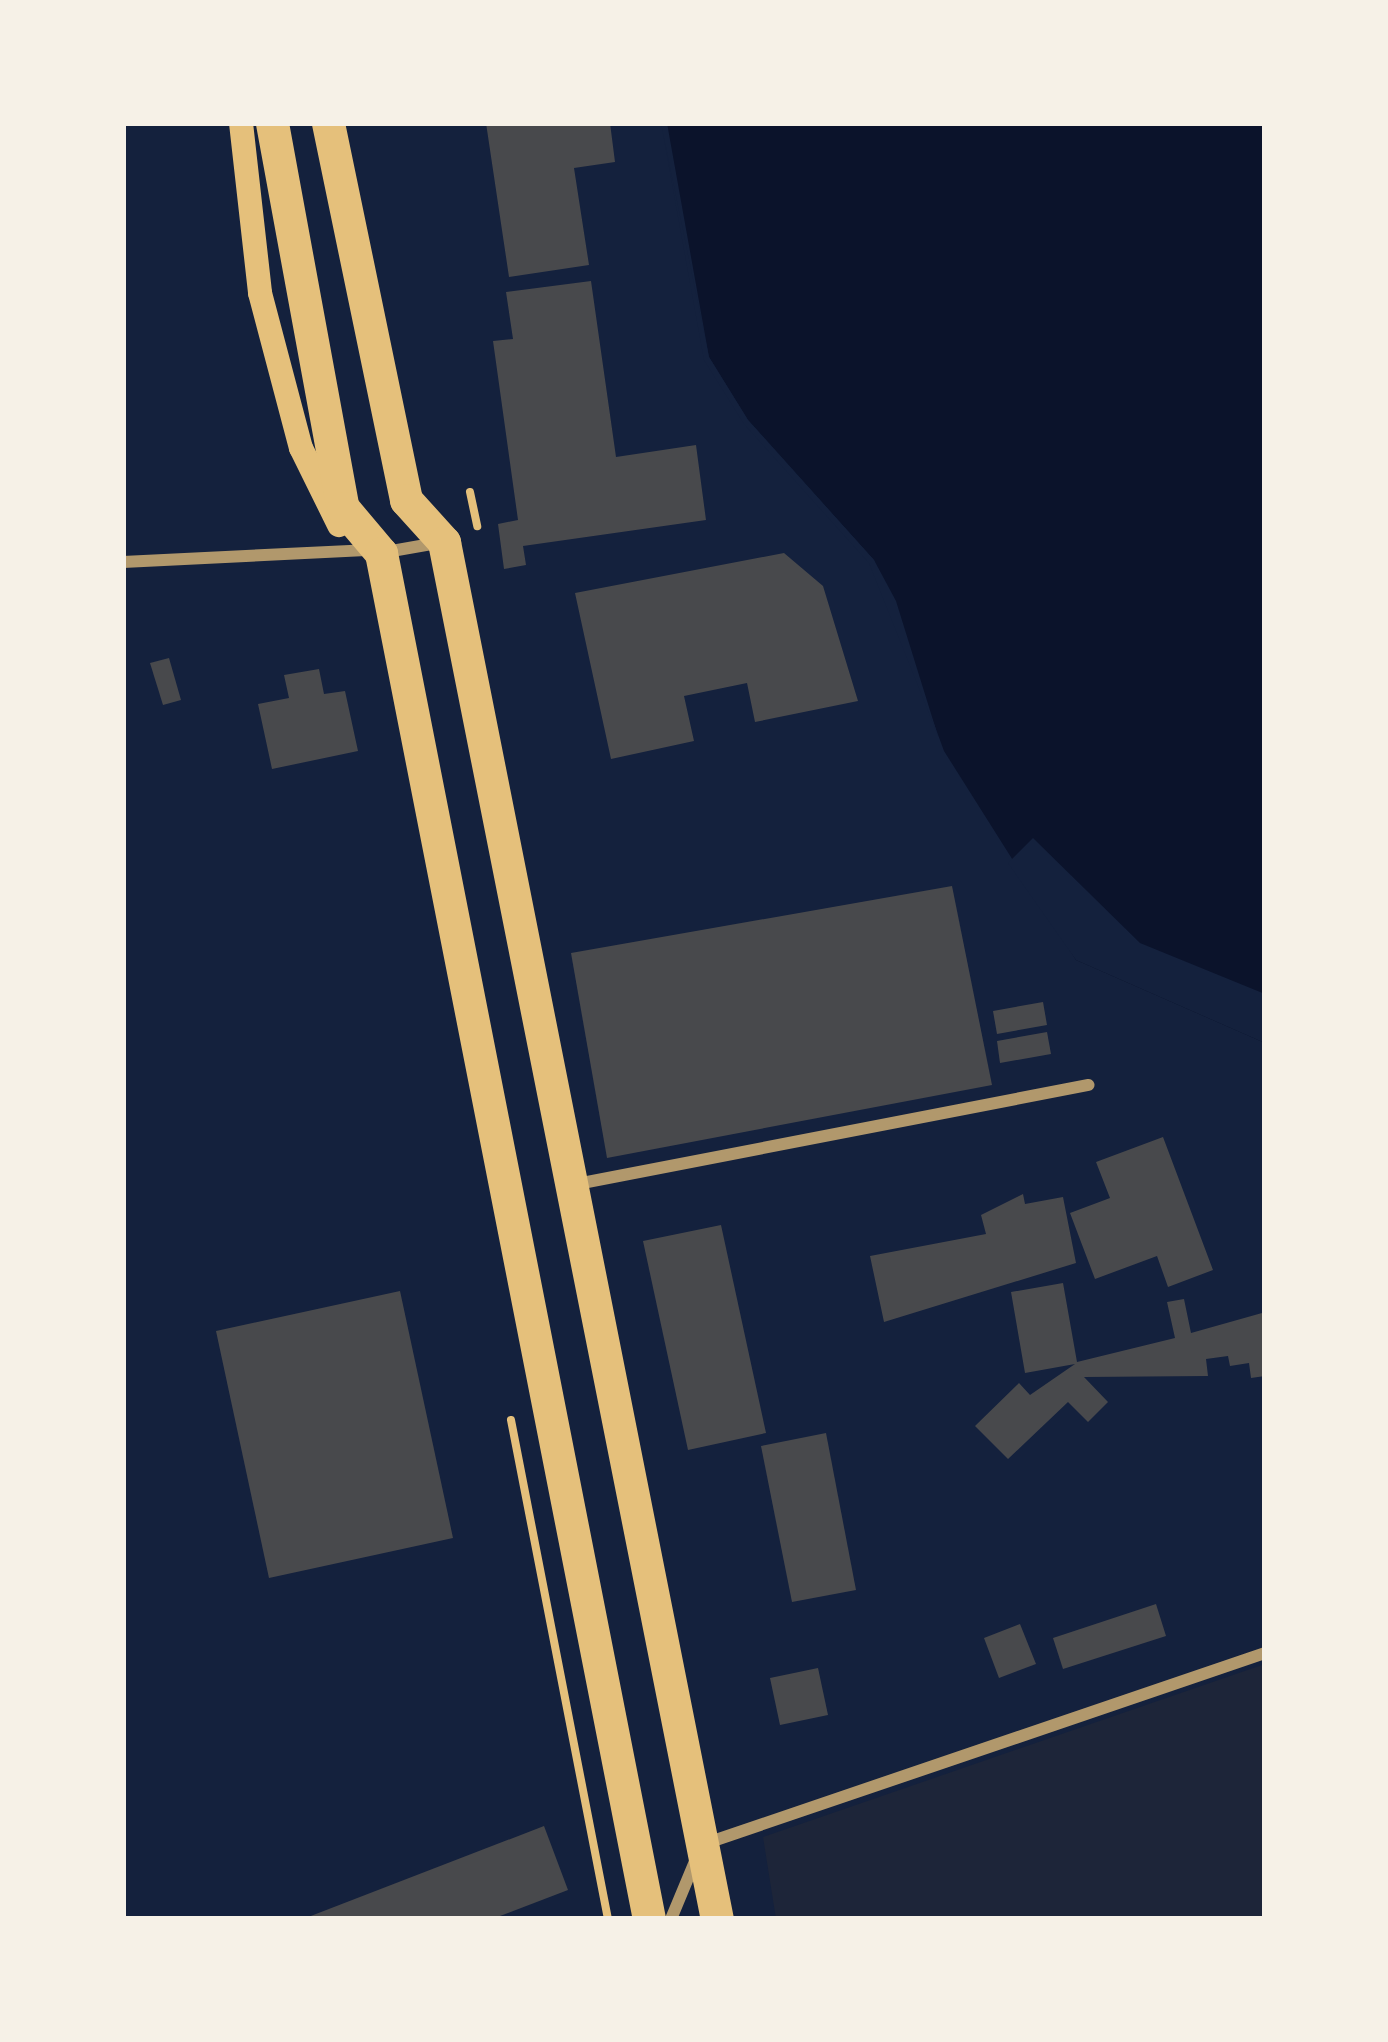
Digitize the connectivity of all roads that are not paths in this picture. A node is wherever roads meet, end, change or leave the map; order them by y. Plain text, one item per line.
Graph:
1 (241, 123) edge
2 (272, 123) edge
3 (328, 123) edge
4 (444, 542) junction
5 (381, 553) junction
6 (123, 562) edge
7 (1088, 1085) dead end
8 (577, 1184) junction
9 (1265, 1653) edge
10 (701, 1847) junction
11 (649, 1919) edge
12 (671, 1919) edge
13 (717, 1919) edge

1 - 5 main road
2 - 5 highway
3 - 4 highway
4 - 5 street
4 - 8 highway
5 - 6 street
5 - 11 highway
7 - 8 street
8 - 10 highway
9 - 10 street
10 - 12 street
10 - 13 highway

